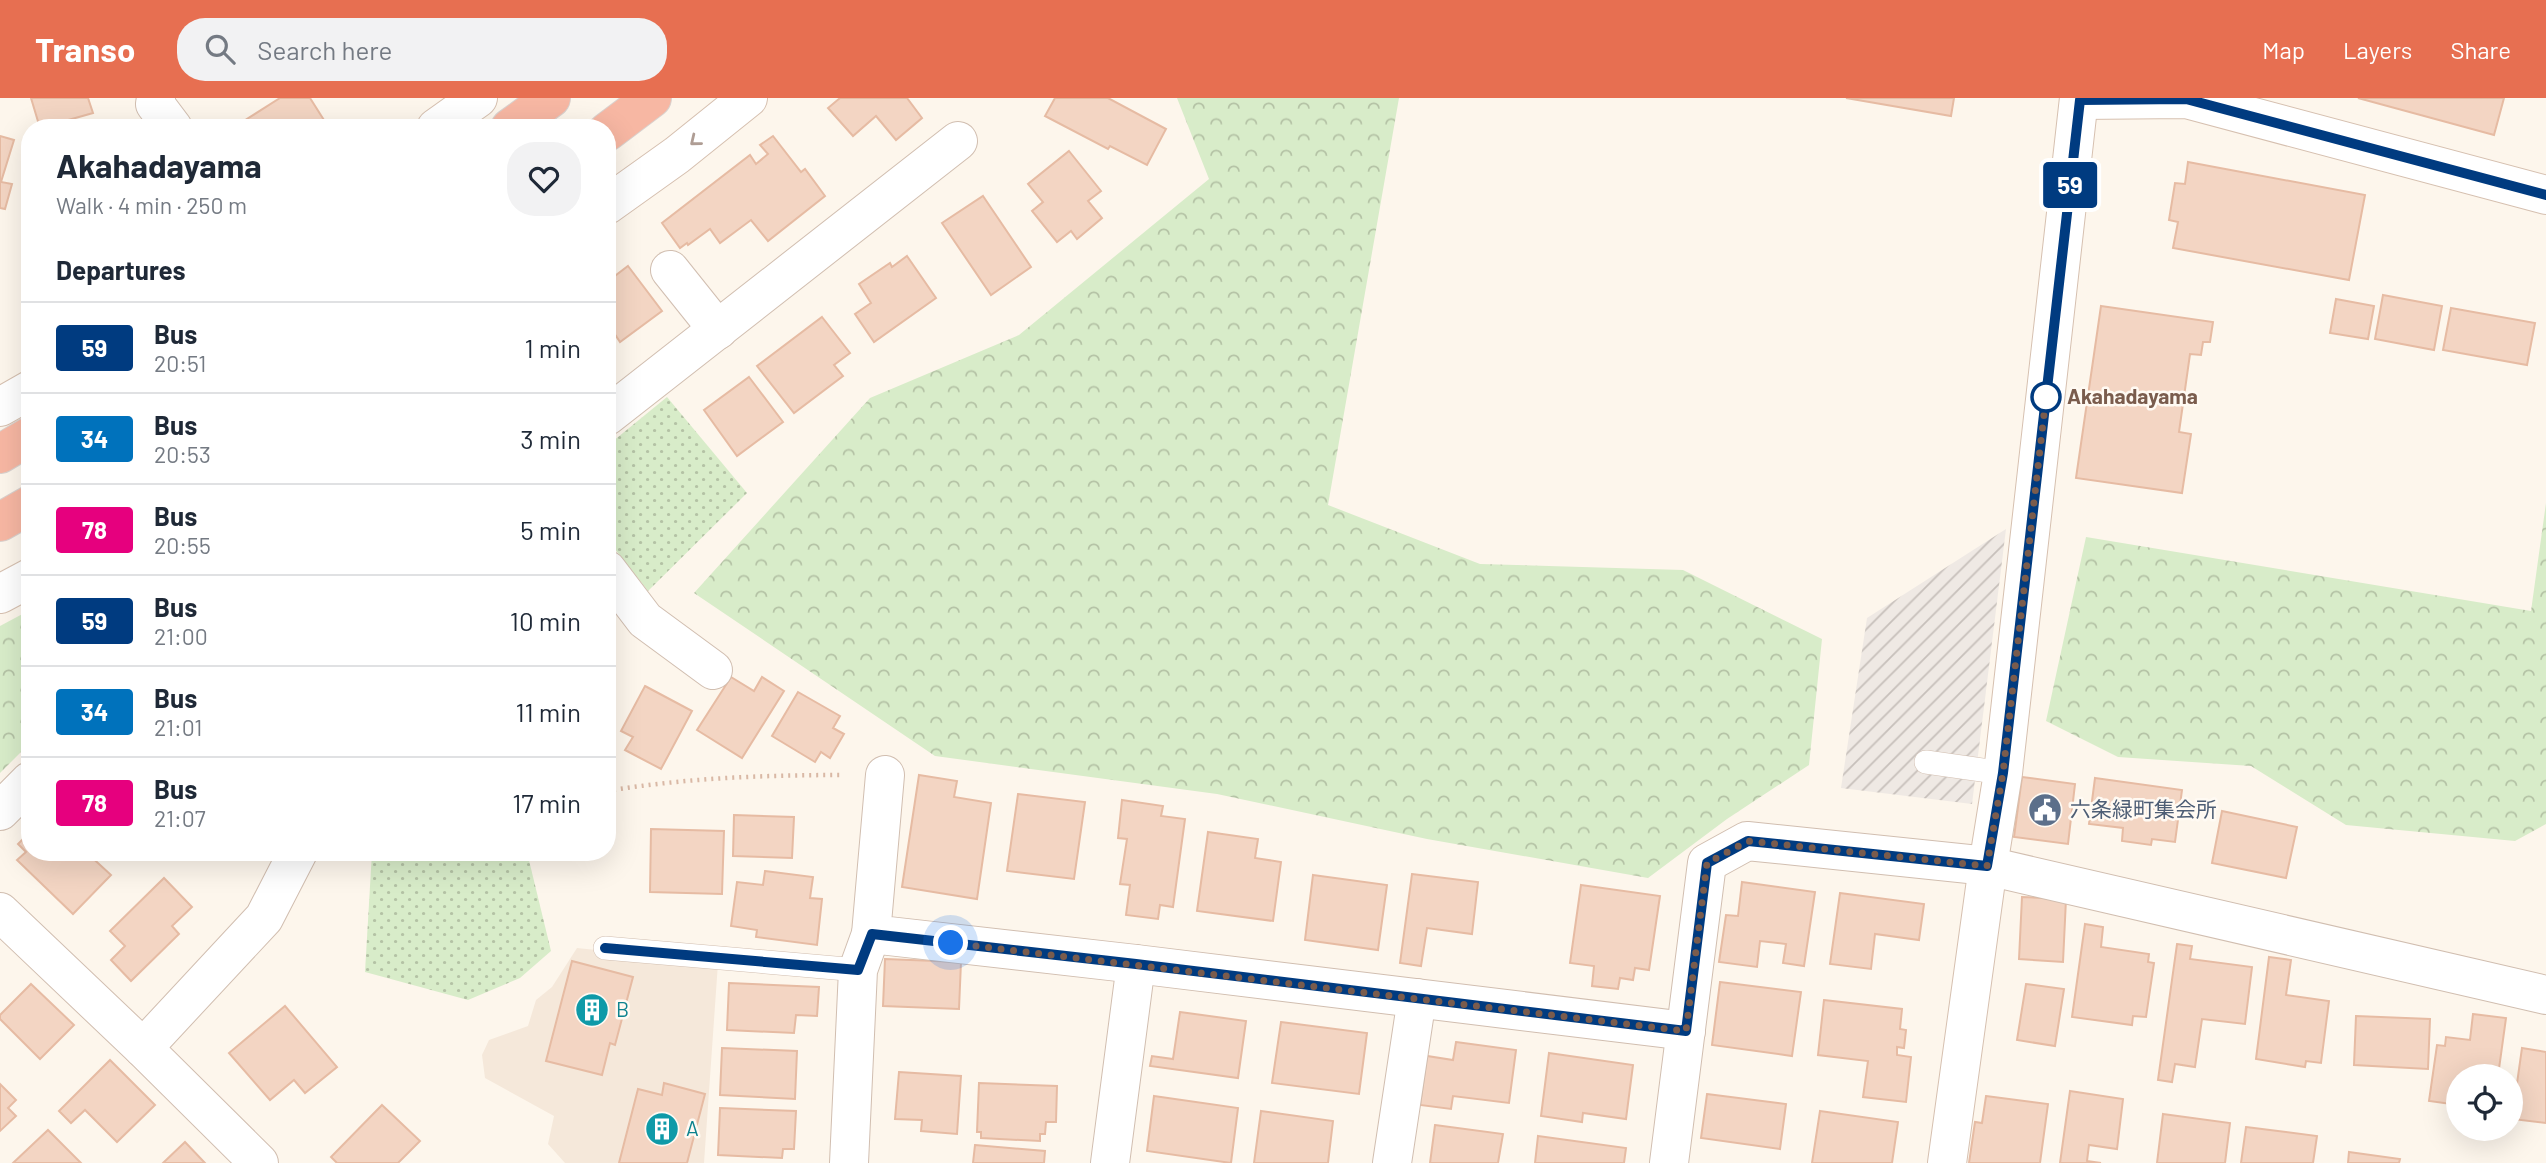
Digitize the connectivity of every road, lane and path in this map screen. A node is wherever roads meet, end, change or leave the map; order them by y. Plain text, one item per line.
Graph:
1 (156, 98) edge
2 (478, 98) edge
3 (551, 98) edge
4 (652, 98) edge
5 (748, 98) edge
6 (2080, 99) edge
7 (166, 119) edge
8 (449, 119) edge
9 (522, 119) edge
10 (616, 125) edge
11 (958, 141) dead end
12 (2546, 195) edge
13 (616, 199) edge
14 (670, 270) dead end
15 (718, 330) junction
16 (21, 395) edge
17 (0, 407) edge
18 (616, 408) edge
19 (21, 441) edge
20 (0, 454) edge
21 (21, 510) edge
22 (0, 522) edge
23 (616, 582) edge
24 (21, 583) edge
25 (0, 594) edge
26 (713, 670) dead end
27 (1926, 762) dead end
28 (2003, 773) junction
29 (885, 775) joint
30 (21, 790) edge
31 (616, 790) edge
32 (0, 811) edge
33 (293, 861) edge
34 (1987, 866) junction
35 (0, 912) edge
36 (872, 934) junction
37 (605, 948) dead end
38 (1136, 964) junction
39 (858, 970) junction
40 (2546, 995) edge
41 (1417, 998) junction
42 (1686, 1031) junction
43 (143, 1048) junction
44 (259, 1163) edge
45 (849, 1163) edge
46 (1110, 1163) edge
47 (1392, 1163) edge
48 (1669, 1163) edge
49 (1947, 1163) edge

1 - 7 street
2 - 8 street
3 - 9 highway
4 - 10 highway
5 -> 13 street
6 - 12 street
6 - 28 street
11 - 15 street
14 - 15 street
15 - 18 street
16 - 17 street
19 - 20 highway
21 - 22 highway
23 - 26 street
24 - 25 street
27 - 28 lane
28 - 34 street
29 - 31 path
29 - 36 street
30 - 32 street
33 - 43 street
34 - 40 street
34 - 42 street
34 - 49 street
35 - 43 street
36 - 38 street
36 - 39 street
37 - 39 lane
38 - 41 street
38 - 46 street
39 - 45 street
41 - 42 street
41 - 47 street
42 - 48 street
43 - 44 street

